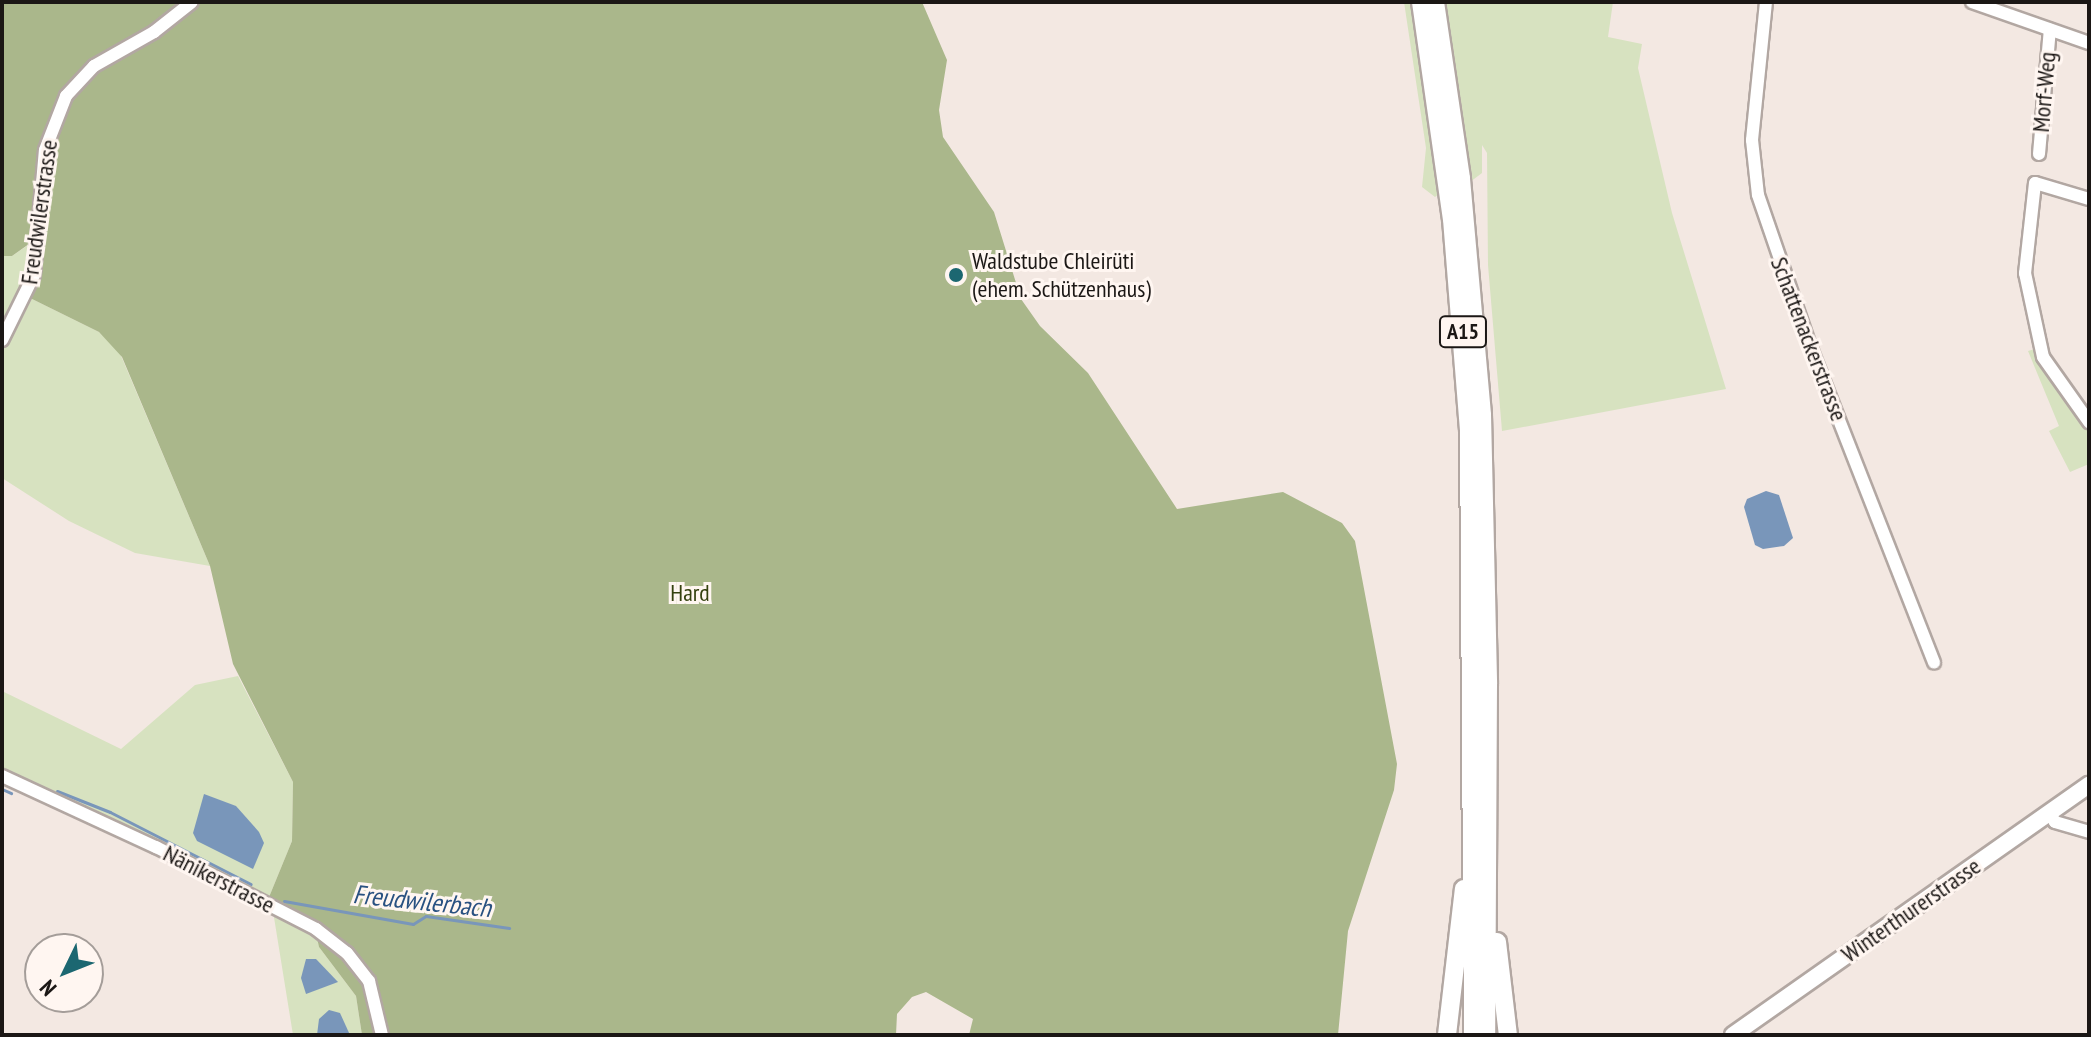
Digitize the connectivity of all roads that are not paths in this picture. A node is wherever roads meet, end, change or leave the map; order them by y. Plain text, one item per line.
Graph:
1 (192, 2) edge
2 (1421, 2) edge
3 (1435, 2) edge
4 (1766, 2) edge
5 (1972, 2) edge
6 (2050, 29) junction
7 (2089, 43) edge
8 (2039, 154) dead end
9 (2089, 199) edge
10 (2, 340) edge
11 (2089, 422) edge
12 (1934, 663) dead end
13 (2, 776) edge
14 (2089, 785) edge
15 (1474, 811) junction
16 (2050, 814) junction
17 (2089, 832) edge
18 (1487, 854) junction
19 (382, 1035) edge
20 (1447, 1035) edge
21 (1473, 1035) edge
22 (1486, 1035) edge
23 (1508, 1035) edge
24 (1733, 1035) edge

1 - 10 street, Freudwilerstrasse
2 - 15 highway, A15
3 - 18 highway, A15
4 - 12 street, Schattenackerstrasse
5 - 6 street
6 - 7 street
6 - 8 street, Morf-Weg
9 - 11 street
13 - 19 street, Nänikerstrasse
14 - 16 main road, Winterthurerstrasse
15 - 20 highway
15 - 21 highway, A15
16 - 17 street
16 - 24 main road, Winterthurerstrasse
18 - 22 highway, A15
18 - 23 highway

